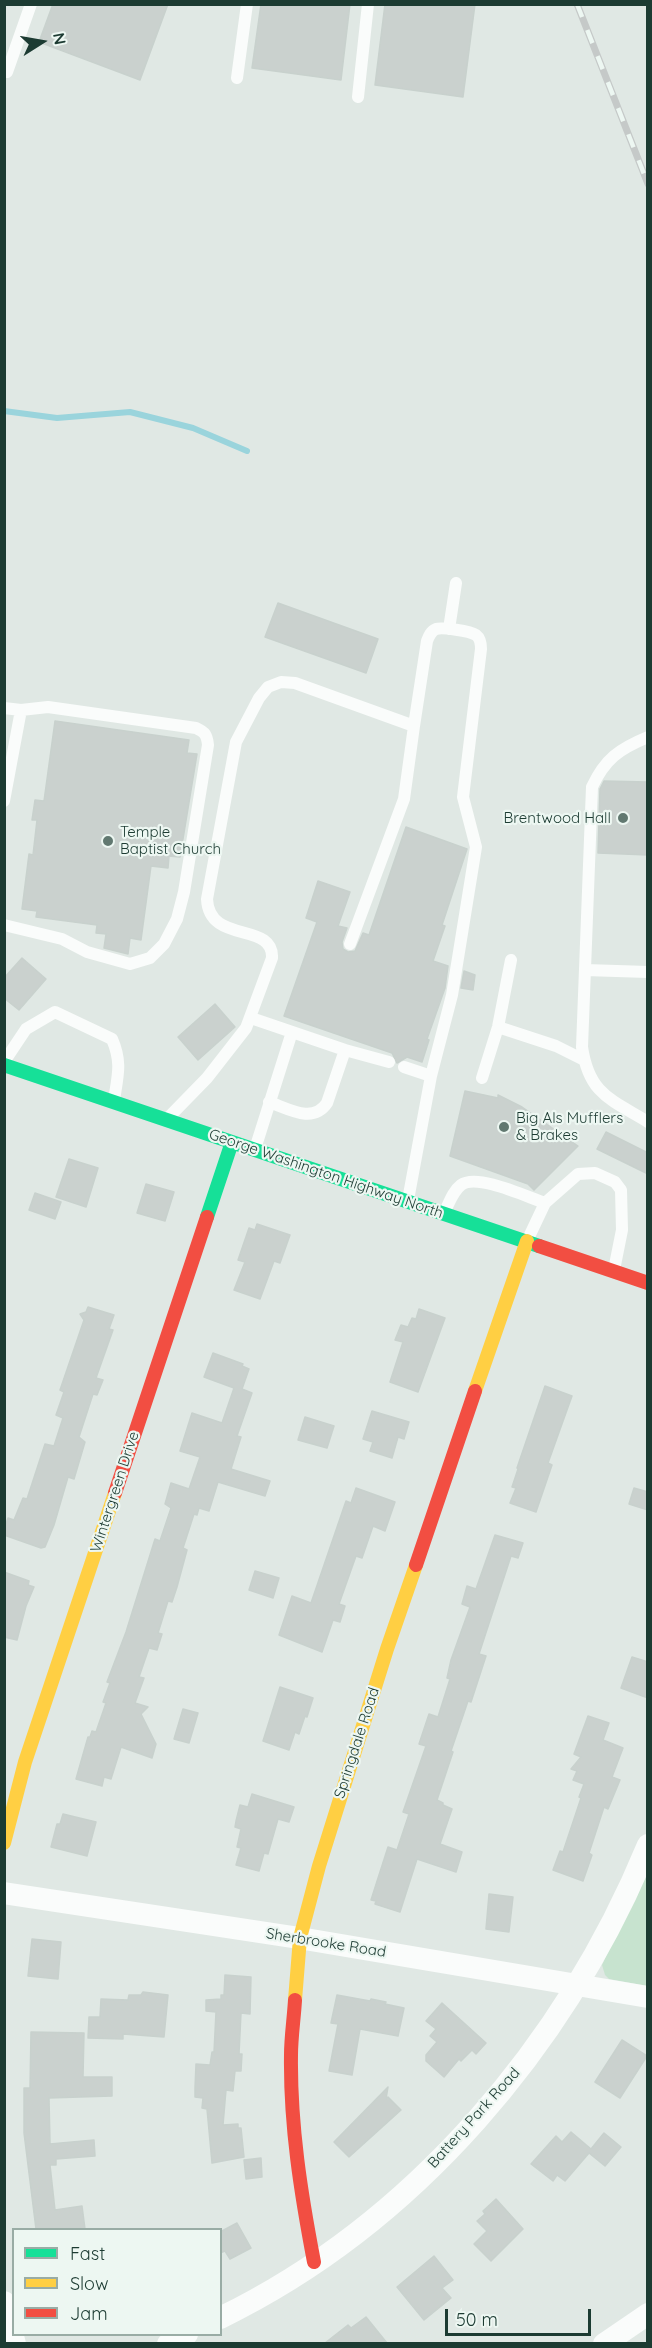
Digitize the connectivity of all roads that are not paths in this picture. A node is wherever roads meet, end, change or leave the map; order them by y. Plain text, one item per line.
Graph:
1 (31, 4) edge
2 (248, 4) edge
3 (368, 4) edge
4 (7, 72) dead end
5 (237, 78) dead end
6 (358, 97) dead end
7 (456, 583) dead end
8 (449, 629) junction
9 (4, 708) edge
10 (21, 710) junction
11 (414, 726) junction
12 (648, 737) edge
13 (4, 801) edge
14 (4, 925) edge
15 (350, 944) dead end
16 (511, 960) dead end
17 (585, 970) junction
18 (648, 972) edge
19 (251, 1018) junction
20 (498, 1027) junction
21 (292, 1032) junction
22 (345, 1050) junction
23 (584, 1060) junction
24 (388, 1062) dead end
25 (4, 1063) edge
26 (404, 1067) dead end
27 (431, 1076) junction
28 (482, 1078) dead end
29 (113, 1101) junction
30 (269, 1102) junction
31 (167, 1119) junction
32 (648, 1122) edge
33 (232, 1142) junction
34 (255, 1150) junction
35 (407, 1201) junction
36 (545, 1203) junction
37 (444, 1214) junction
38 (527, 1241) junction
39 (614, 1271) junction
40 (648, 1283) edge
41 (4, 1843) edge
42 (648, 1845) edge
43 (4, 1893) edge
44 (300, 1938) junction
45 (577, 1984) junction
46 (648, 1997) edge
47 (315, 2262) junction
48 (4, 2302) edge
49 (648, 2314) edge
50 (222, 2317) edge
51 (12, 2332) edge
52 (183, 2336) edge
53 (168, 2343) edge
54 (604, 2343) edge

1 - 4 lane
2 - 5 lane
3 - 6 lane
7 - 8 lane
8 - 11 lane
8 - 27 lane
9 - 10 lane
10 - 13 lane
10 - 14 lane
11 - 15 lane
11 - 19 lane
12 - 17 lane
16 - 20 lane
17 - 18 lane
17 - 23 lane
19 - 21 lane
19 - 31 lane
20 - 23 lane
20 - 28 lane
21 - 22 lane
21 - 30 lane
22 - 24 lane
22 - 30 lane
23 - 32 lane
25 - 29 street, George Washington Highway North
25 - 29 lane
26 - 27 lane
27 - 35 lane
29 - 31 street, George Washington Highway North
30 - 34 lane
31 - 33 street, George Washington Highway North
33 - 34 street, George Washington Highway North
33 - 41 street, Wintergreen Drive
34 - 35 street, George Washington Highway North
35 - 37 street, George Washington Highway North
36 - 37 lane
36 - 38 lane
36 - 39 lane
37 - 38 street, George Washington Highway North
38 - 39 street, George Washington Highway North
38 - 44 street, Springdale Road
39 - 40 street, George Washington Highway North
42 - 45 street, Battery Park Road
43 - 44 street, Sherbrooke Road
44 - 45 street, Sherbrooke Road
44 - 47 street, Springdale Road
45 - 46 street, Sherbrooke Road
45 - 47 street, Battery Park Road
47 - 50 street, Battery Park Road
48 - 51 street
49 - 54 street
52 - 53 street

